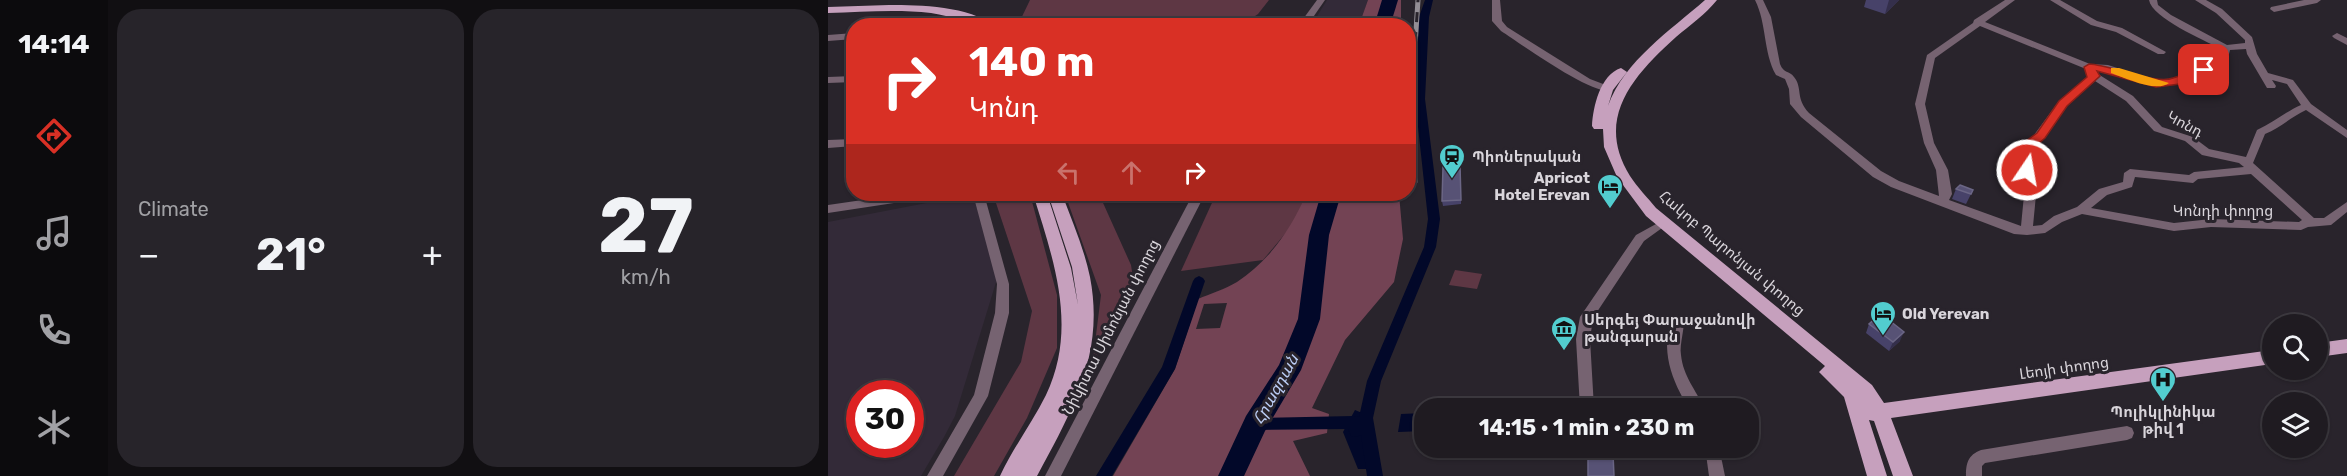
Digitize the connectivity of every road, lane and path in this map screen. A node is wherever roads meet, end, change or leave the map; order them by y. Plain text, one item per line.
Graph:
1 (1321, 0) edge
2 (1496, 0) edge
3 (1701, 0) edge
4 (1712, 0) edge
5 (1759, 0) edge
6 (2011, 0) edge
7 (2054, 0) edge
8 (2153, 0) edge
9 (2199, 0) edge
10 (2317, 0) edge
11 (2274, 9) dead end
12 (828, 10) edge
13 (828, 18) edge
14 (846, 18) edge
15 (846, 18) edge
16 (914, 18) edge
17 (967, 18) edge
18 (1308, 18) edge
19 (1977, 22) junction
20 (2337, 36) dead end
21 (846, 37) edge
22 (828, 38) edge
23 (2347, 42) edge
24 (2249, 46) junction
25 (2225, 48) junction
26 (2161, 52) dead end
27 (2092, 71) junction
28 (2266, 75) junction
29 (846, 79) edge
30 (828, 80) edge
31 (2271, 86) dead end
32 (1607, 89) junction
33 (2307, 106) junction
34 (2347, 135) edge
35 (846, 143) edge
36 (828, 144) edge
37 (2243, 160) junction
38 (2252, 170) junction
39 (881, 201) edge
40 (980, 201) edge
41 (1042, 201) edge
42 (1057, 201) edge
43 (1195, 201) edge
44 (1942, 202) junction
45 (2347, 206) edge
46 (828, 209) edge
47 (2081, 210) junction
48 (2311, 222) junction
49 (1656, 228) junction
50 (2027, 231) junction
51 (1678, 321) dead end
52 (2347, 346) edge
53 (2328, 349) edge
54 (2262, 358) edge
55 (1586, 398) edge
56 (1691, 398) edge
57 (1880, 412) junction
58 (1860, 415) junction
59 (2127, 433) dead end
60 (1714, 458) edge
61 (936, 476) edge
62 (1010, 476) edge
63 (1028, 476) edge
64 (1053, 476) edge
65 (1717, 476) edge
66 (1877, 476) edge
67 (1903, 476) edge
68 (1974, 476) edge

1 - 18 street
2 - 32 street
3 - 32 main road, Հակոբ Պարոնյան փողոց
4 - 57 main road, Հակոբ Պարոնյան փողոց
5 - 44 street
6 - 19 street
7 - 26 street
8 - 25 street
9 - 24 street
10 - 11 street
12 - 17 main road
13 - 14 main road
15 - 16 main road
19 - 27 street, Կոնդ
19 - 44 street
20 - 23 street
21 - 22 street
24 - 25 street
24 - 28 street
25 - 27 street, Կոնդ
27 - 37 street, Կոնդ
27 - 50 street
28 - 31 street
28 - 33 street
29 - 30 street
32 - 49 main road, Հակոբ Պարոնյան փողոց
33 - 34 street
33 - 37 street
35 - 36 street
37 - 38 street
38 - 47 street
38 - 48 street
39 - 46 street
40 - 61 street
41 - 62 main road
42 - 63 main road
43 - 64 street, Նիկիտա Սիմոնյան փողոց
44 - 50 street
45 - 48 street, Կոնդի փողոց
47 - 48 street, Կոնդի փողոց
47 - 50 street
49 - 55 street
49 - 58 main road, Հակոբ Պարոնյան փողոց
51 - 56 street
52 - 53 main road
54 - 57 main road, Լեոյի փողոց
57 - 58 main road, Լեոյի փողոց
57 - 67 main road, Հակոբ Պարոնյան փողոց
58 - 66 main road, Հակոբ Պարոնյան փողոց
59 - 68 street
60 - 65 street

